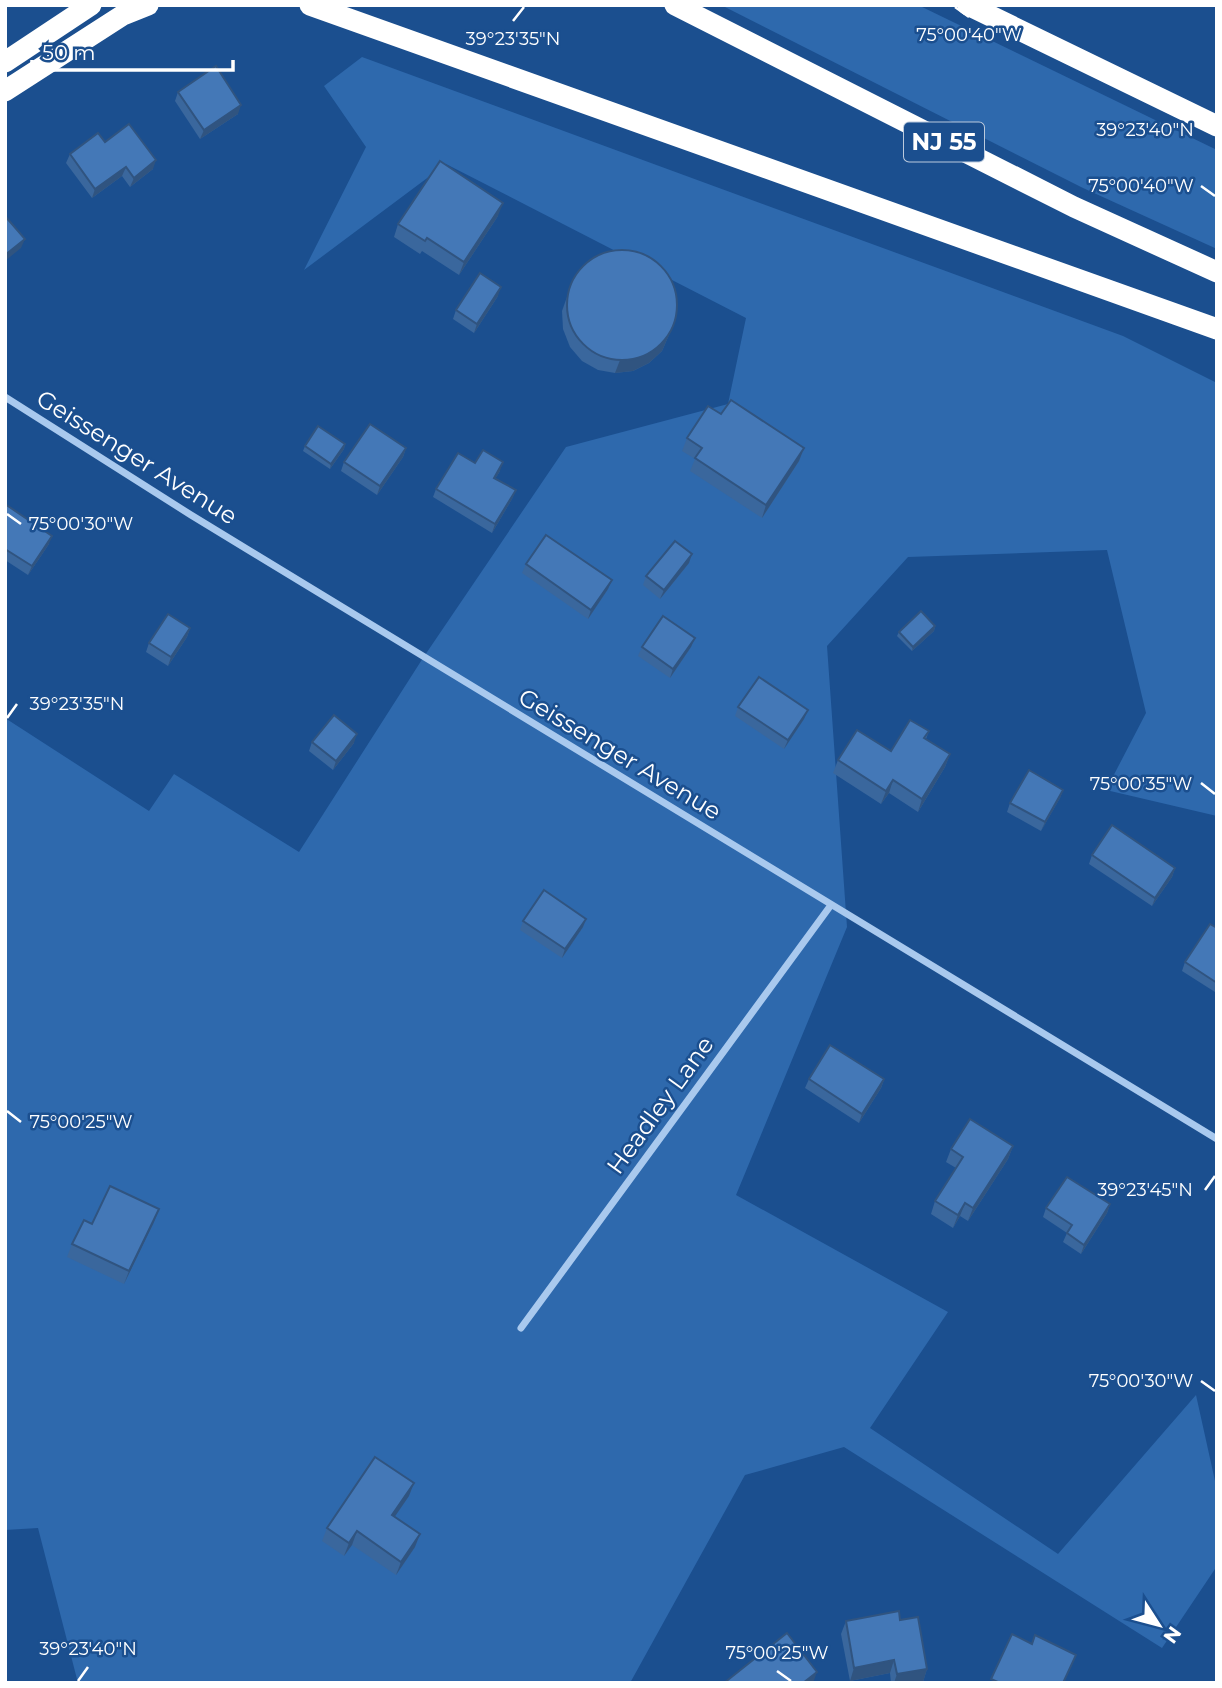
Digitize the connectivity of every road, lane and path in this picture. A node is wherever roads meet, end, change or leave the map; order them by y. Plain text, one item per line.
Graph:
1 (91, 5) edge
2 (148, 5) edge
3 (310, 5) edge
4 (675, 5) edge
5 (968, 5) edge
6 (5, 62) edge
7 (5, 91) edge
8 (1217, 126) edge
9 (1217, 272) edge
10 (1217, 329) edge
11 (5, 397) edge
12 (831, 905) junction
13 (1217, 1139) edge
14 (521, 1328) dead end

1 - 6 highway
2 - 7 highway
3 - 10 highway
4 - 9 highway, NJ 55
5 - 8 highway
11 - 12 street, Geissenger Avenue
12 - 13 street, Geissenger Avenue
12 - 14 street, Headley Lane

